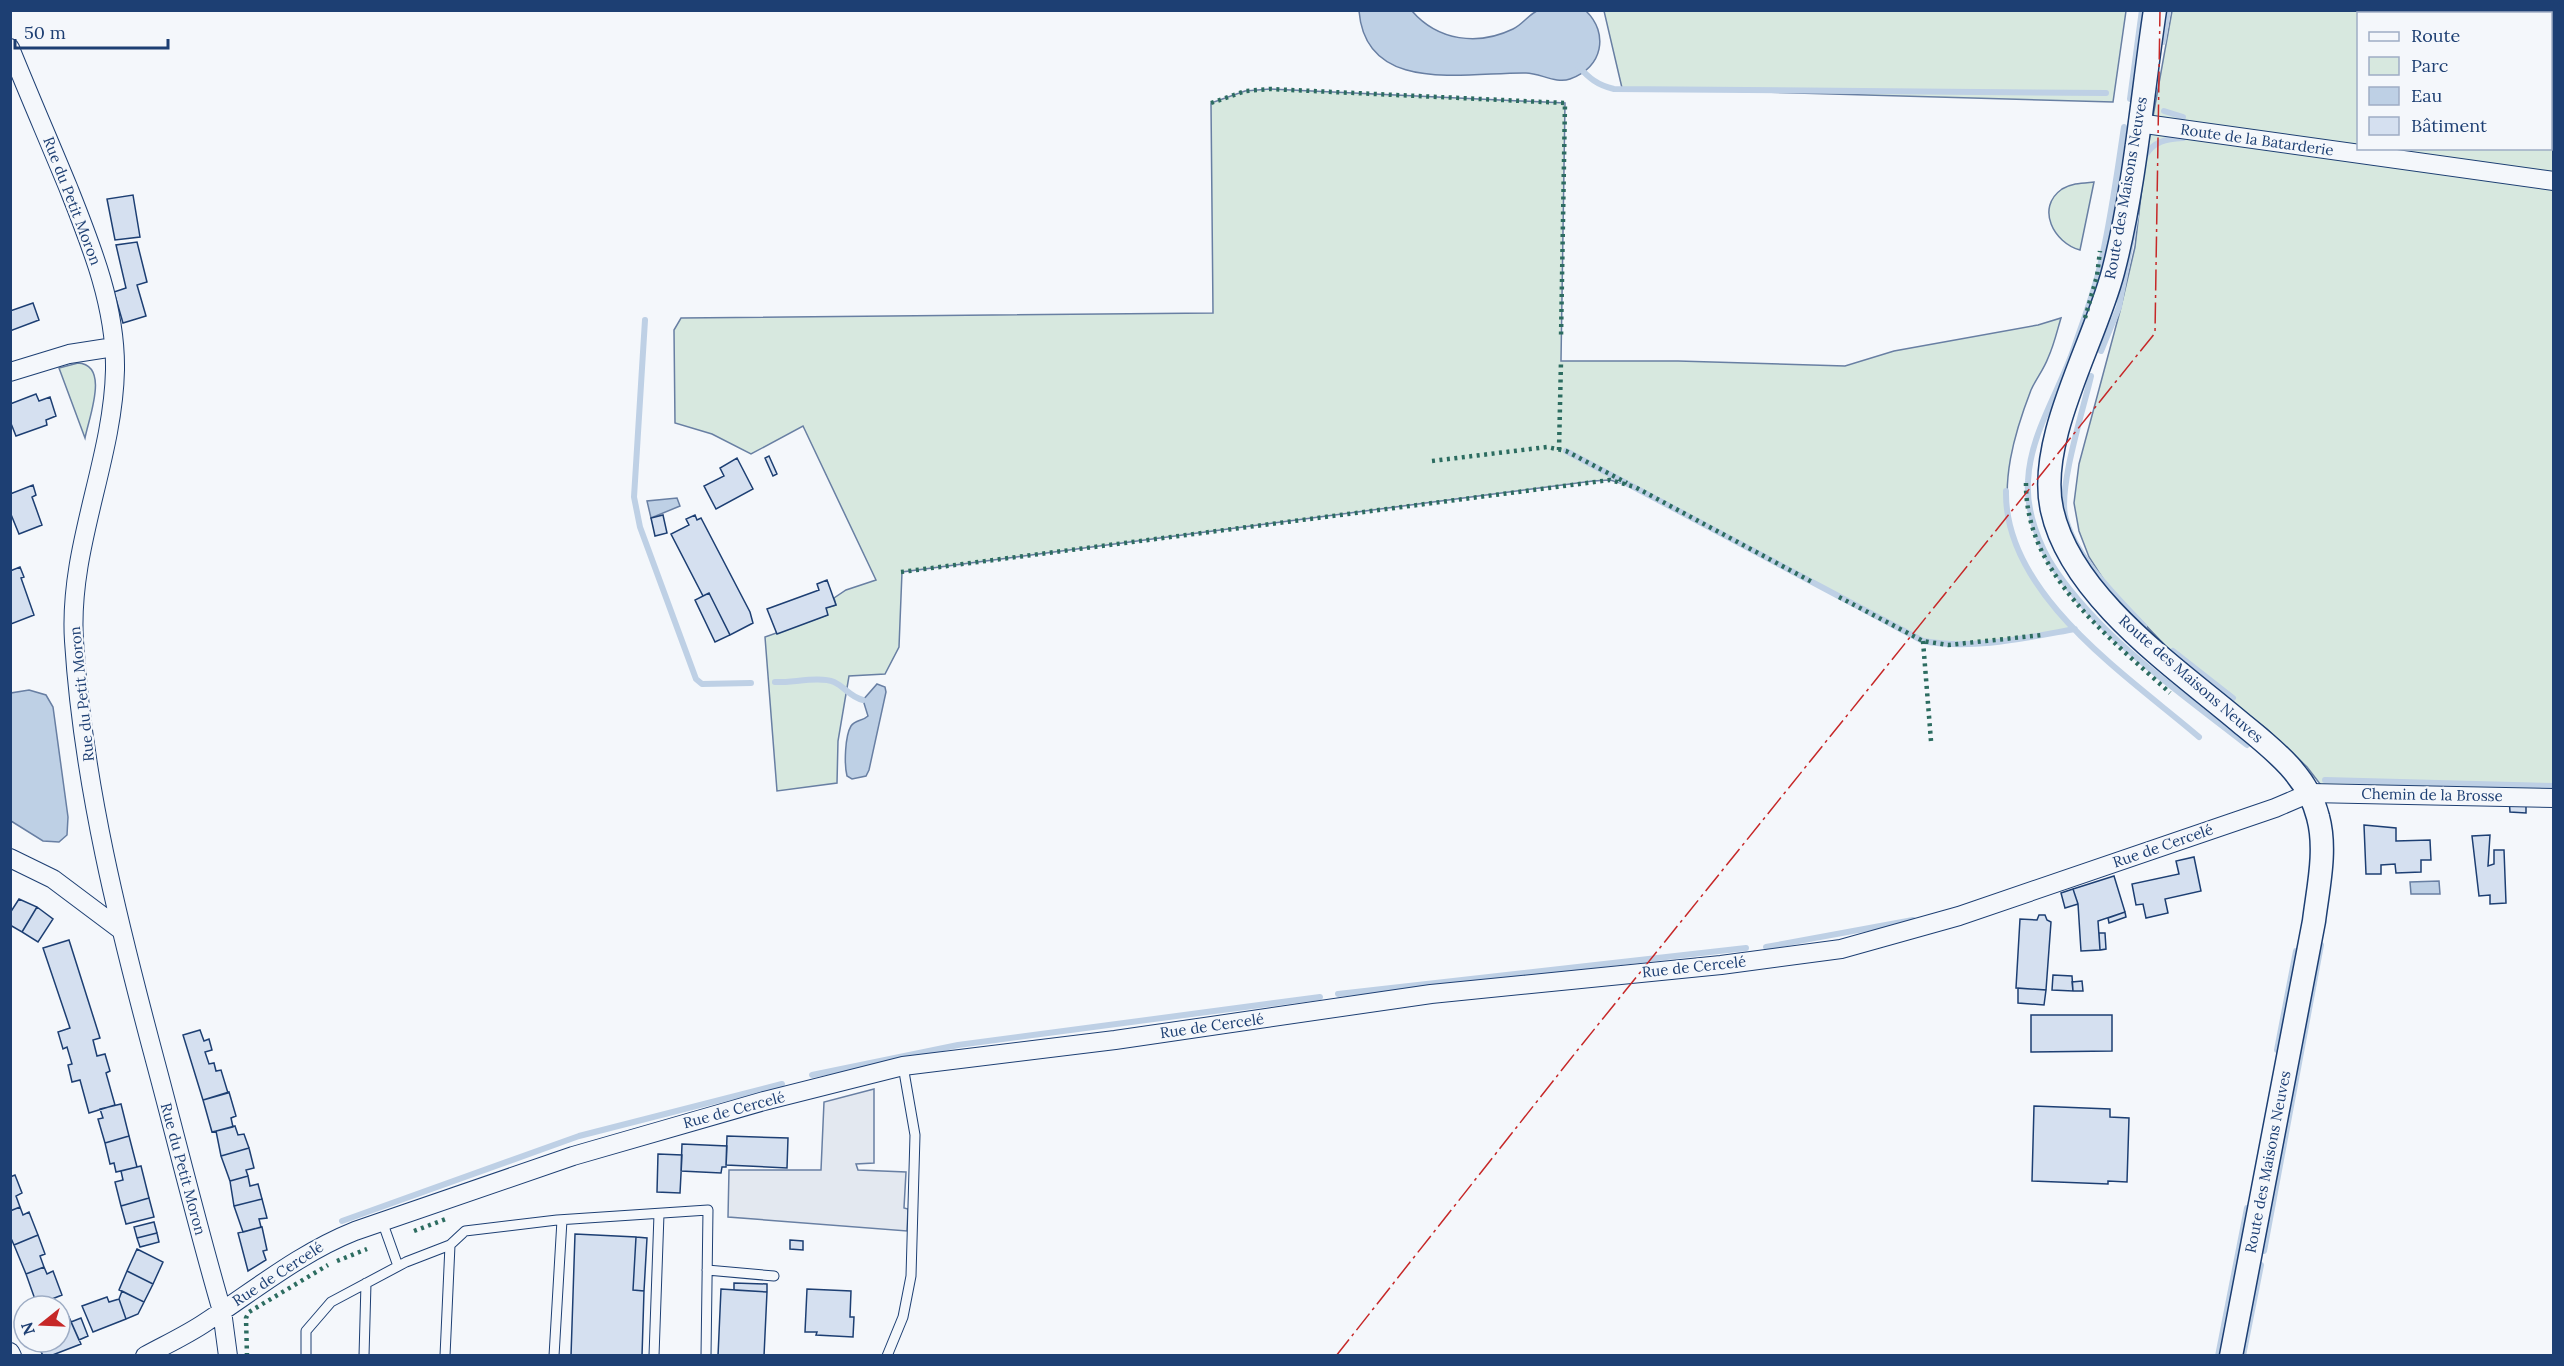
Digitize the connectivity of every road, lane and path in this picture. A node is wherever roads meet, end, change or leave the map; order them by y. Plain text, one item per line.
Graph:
1 (2155, 10) edge
2 (10, 48) edge
3 (2138, 123) junction
4 (2553, 181) edge
5 (114, 347) junction
6 (10, 372) edge
7 (2310, 793) junction
8 (2553, 798) edge
9 (10, 858) edge
10 (121, 930) junction
11 (903, 1066) junction
12 (659, 1214) junction
13 (562, 1220) junction
14 (382, 1221) junction
15 (450, 1245) junction
16 (398, 1266) junction
17 (707, 1270) junction
18 (774, 1276) dead end
19 (366, 1283) junction
20 (222, 1311) junction
21 (145, 1356) edge
22 (228, 1356) edge
23 (306, 1356) edge
24 (364, 1356) edge
25 (445, 1356) edge
26 (554, 1356) edge
27 (654, 1356) edge
28 (706, 1356) edge
29 (887, 1356) edge
30 (2231, 1356) edge

1 - 3 street, Route des Maisons Neuves
2 - 5 street, Rue du Petit Moron
3 - 4 street, Route de la Batarderie
3 - 7 street, Route des Maisons Neuves
5 - 6 street
5 - 10 street, Rue du Petit Moron
7 - 8 street, Chemin de la Brosse
7 - 11 street, Rue de Cercelé
7 - 30 street, Route des Maisons Neuves
9 - 10 street
10 - 20 street, Rue du Petit Moron
11 - 14 street, Rue de Cercelé
11 - 29 lane
12 - 13 lane
12 - 17 lane
12 - 27 lane
13 - 15 lane
13 - 26 lane
14 - 16 lane
14 - 20 street, Rue de Cercelé
15 - 16 lane
15 - 25 lane
16 - 19 lane
17 - 18 lane
17 - 28 lane
19 - 23 lane
19 - 24 lane
20 - 21 street, Rue de Cercelé
20 - 22 street, Rue du Petit Moron

